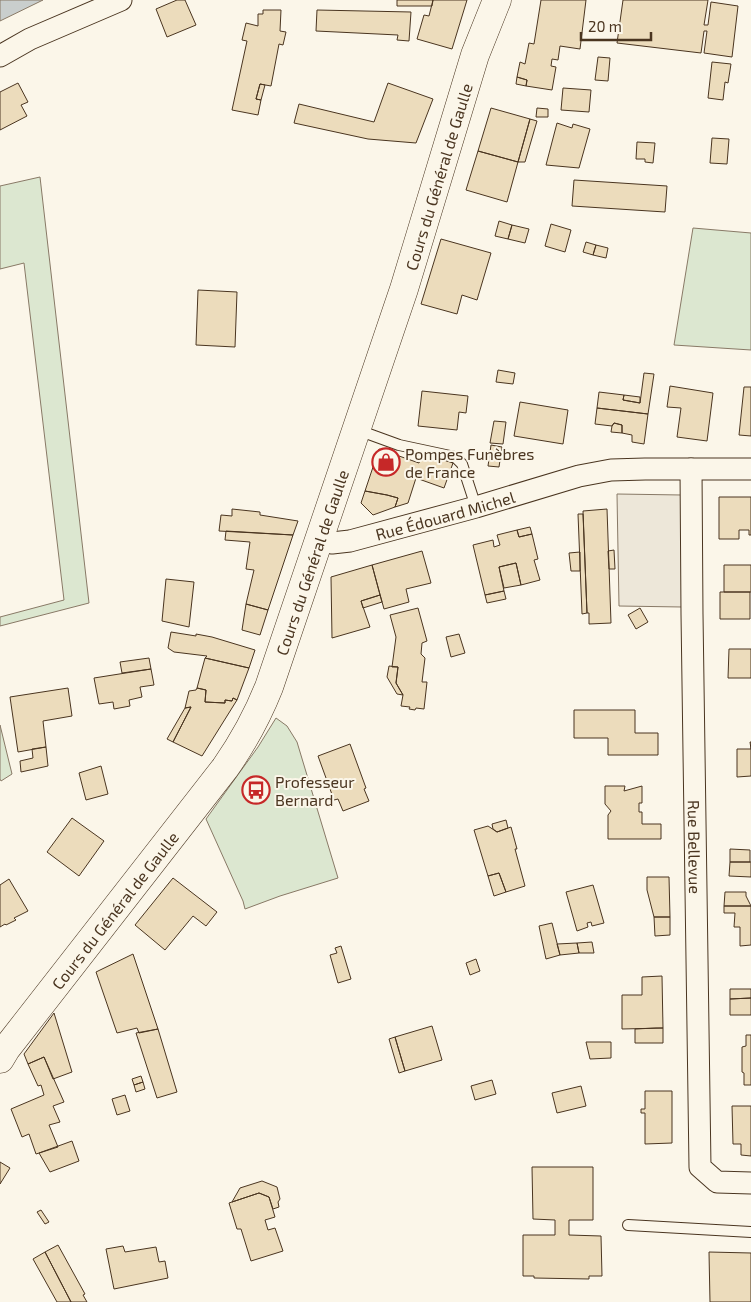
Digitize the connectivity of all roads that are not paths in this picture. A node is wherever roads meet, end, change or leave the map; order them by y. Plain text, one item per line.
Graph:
1 (120, 0) edge
2 (497, 0) edge
3 (0, 56) edge
4 (355, 431) junction
5 (691, 469) junction
6 (751, 469) edge
7 (476, 507) junction
8 (318, 540) junction
9 (0, 1059) edge
10 (751, 1183) edge
11 (628, 1225) dead end
12 (751, 1232) edge

1 - 3 street
2 - 4 main road, Cours du Général de Gaulle
4 - 7 lane
4 - 8 main road, Cours du Général de Gaulle
5 - 6 street, Rue Édouard Michel
5 - 7 street, Rue Édouard Michel
5 - 10 street, Rue Bellevue
7 - 8 street, Rue Édouard Michel
8 - 9 main road, Cours du Général de Gaulle
11 - 12 lane

